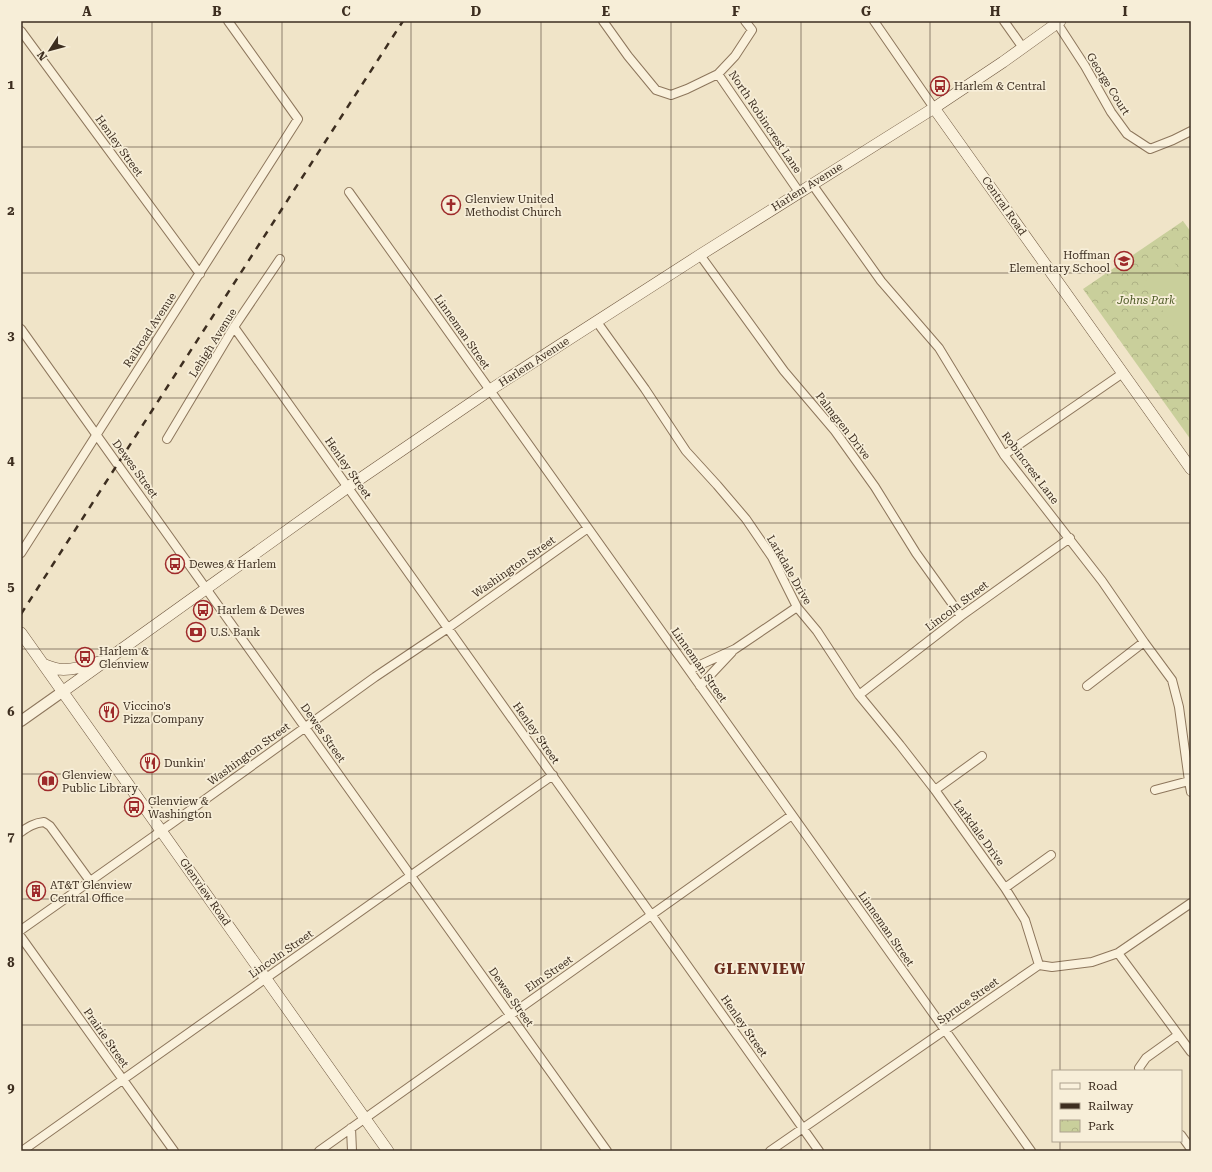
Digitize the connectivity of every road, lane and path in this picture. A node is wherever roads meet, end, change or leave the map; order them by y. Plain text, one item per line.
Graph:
1 (228, 21) edge
2 (603, 21) edge
3 (745, 21) edge
4 (874, 21) edge
5 (1004, 21) edge
6 (1058, 22) edge
7 (21, 31) edge
8 (1023, 48) junction
9 (718, 74) junction
10 (934, 108) junction
11 (1191, 131) edge
12 (812, 184) junction
13 (349, 192) dead end
14 (799, 192) junction
15 (700, 255) junction
16 (280, 259) dead end
17 (200, 274) junction
18 (597, 322) junction
19 (234, 327) junction
20 (21, 328) edge
21 (1123, 373) junction
22 (490, 390) junction
23 (97, 434) junction
24 (167, 439) dead end
25 (1004, 455) junction
26 (1191, 469) edge
27 (348, 487) junction
28 (588, 528) junction
29 (1070, 538) junction
30 (21, 554) edge
31 (207, 588) junction
32 (797, 608) junction
33 (961, 616) junction
34 (448, 628) junction
35 (21, 633) edge
36 (1144, 642) junction
37 (735, 649) junction
38 (107, 660) junction
39 (43, 664) junction
40 (689, 670) junction
41 (700, 686) junction
42 (1087, 686) dead end
43 (62, 692) junction
44 (859, 695) junction
45 (21, 721) edge
46 (305, 727) junction
47 (1187, 734) edge
48 (982, 756) dead end
49 (553, 775) junction
50 (1189, 781) junction
51 (935, 790) junction
52 (1155, 790) dead end
53 (1191, 792) edge
54 (792, 815) junction
55 (162, 830) junction
56 (21, 832) edge
57 (1051, 855) dead end
58 (411, 876) junction
59 (90, 881) junction
60 (1005, 888) junction
61 (1191, 904) edge
62 (652, 915) junction
63 (21, 930) edge
64 (21, 937) edge
65 (1118, 953) junction
66 (1039, 965) junction
67 (265, 978) junction
68 (510, 1014) junction
69 (945, 1030) junction
70 (1178, 1035) junction
71 (1191, 1052) edge
72 (1140, 1070) edge
73 (123, 1080) junction
74 (365, 1118) junction
75 (351, 1128) junction
76 (803, 1128) junction
77 (1182, 1136) edge
78 (1191, 1149) edge
79 (22, 1151) edge
80 (174, 1151) edge
81 (319, 1151) edge
82 (352, 1151) edge
83 (388, 1151) edge
84 (607, 1151) edge
85 (770, 1151) edge
86 (819, 1151) edge
87 (1030, 1151) edge

1 - 17 street, Railroad Avenue
2 - 9 street, North Robincrest Lane
3 - 9 street
4 - 10 street, Central Road
5 - 8 street
6 - 8 main road, Harlem Avenue
6 - 11 street, George Court
7 - 17 street, Henley Street
8 - 10 main road, Harlem Avenue
9 - 14 street, North Robincrest Lane
10 - 12 main road, Harlem Avenue
10 - 21 main road, Central Road
12 - 14 main road, Harlem Avenue
12 - 25 street, Robincrest Lane
13 - 22 street, Linneman Street
14 - 15 main road, Harlem Avenue
15 - 18 main road, Harlem Avenue
15 - 33 street, Palmgren Drive
16 - 19 street, Lehigh Avenue
17 - 23 street, Railroad Avenue
18 - 22 main road, Harlem Avenue
18 - 32 street, Larkdale Drive
19 - 24 street, Lehigh Avenue
19 - 27 street, Henley Street
20 - 23 street, Dewes Street
21 - 25 street
21 - 26 main road, Central Road
22 - 27 main road, Harlem Avenue
22 - 28 street, Linneman Street
23 - 30 street, Railroad Avenue
23 - 31 street, Dewes Street
25 - 29 street, Robincrest Lane
27 - 31 main road, Harlem Avenue
27 - 34 street, Henley Street
28 - 34 street, Washington Street
28 - 40 street, Linneman Street
29 - 33 street, Lincoln Street
29 - 36 street, Robincrest Lane
31 - 38 main road, Harlem Avenue
31 - 46 street, Dewes Street
32 - 37 street
32 - 44 street, Larkdale Drive
33 - 44 street, Lincoln Street
34 - 46 street, Washington Street
34 - 49 street, Henley Street
35 - 39 main road, Glenview Road
36 - 42 street
36 - 47 street, Robincrest Lane
37 - 40 street
37 - 41 street
38 - 39 main road
38 - 43 main road, Harlem Avenue
39 - 43 main road, Glenview Road
40 - 41 street, Linneman Street
41 - 54 street, Linneman Street
43 - 45 street, Harlem Avenue
43 - 55 main road, Glenview Road
44 - 51 street, Larkdale Drive
46 - 55 street, Washington Street
46 - 58 street, Dewes Street
47 - 50 street, Robincrest Lane
48 - 51 street
49 - 58 street, Lincoln Street
49 - 62 street, Henley Street
50 - 52 street
50 - 53 street, Robincrest Lane
51 - 60 street, Larkdale Drive
54 - 62 street, Elm Street
54 - 69 street, Linneman Street
55 - 59 street, Washington Street
55 - 67 main road, Glenview Road
56 - 59 street
57 - 60 street
58 - 67 street, Lincoln Street
58 - 68 street, Dewes Street
59 - 63 street, Washington Street
60 - 66 street, Larkdale Drive
61 - 65 street
62 - 68 street, Elm Street
62 - 76 street, Henley Street
64 - 73 street, Prairie Street
65 - 66 street
65 - 70 street
66 - 69 street, Spruce Street
67 - 73 street, Lincoln Street
67 - 74 main road, Glenview Road
68 - 74 street, Elm Street
68 - 84 street, Dewes Street
69 - 76 street, Spruce Street
69 - 87 street, Linneman Street
70 - 71 street
70 - 72 street
73 - 79 street, Lincoln Street
73 - 80 street, Prairie Street
74 - 75 street, Elm Street
74 - 83 main road, Glenview Road
75 - 81 street, Elm Street
75 - 82 street
76 - 85 street, Spruce Street
76 - 86 street, Henley Street
77 - 78 street

